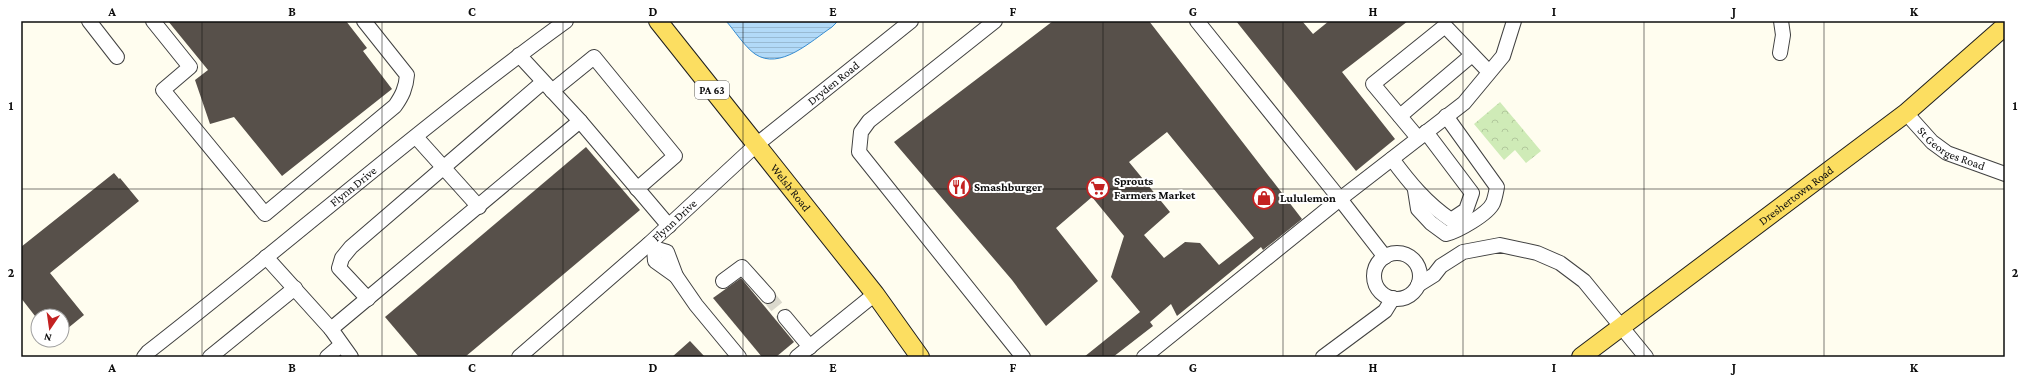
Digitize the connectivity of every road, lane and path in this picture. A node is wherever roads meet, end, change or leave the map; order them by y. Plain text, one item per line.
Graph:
1 (89, 21) edge
2 (153, 21) edge
3 (364, 21) edge
4 (566, 21) edge
5 (658, 21) edge
6 (911, 21) edge
7 (995, 21) edge
8 (1197, 21) edge
9 (1781, 21) edge
10 (1512, 22) edge
11 (2005, 26) edge
12 (1780, 53) dead end
13 (1472, 54) junction
14 (519, 55) junction
15 (117, 57) dead end
16 (1489, 72) junction
17 (548, 86) junction
18 (1906, 112) junction
19 (1400, 116) junction
20 (1446, 116) junction
21 (580, 121) junction
22 (1422, 135) junction
23 (416, 137) junction
24 (756, 145) junction
25 (1392, 159) junction
26 (444, 168) junction
27 (2005, 174) edge
28 (637, 189) junction
29 (1415, 190) junction
30 (1340, 199) junction
31 (480, 207) junction
32 (669, 226) junction
33 (652, 246) junction
34 (266, 257) junction
35 (1385, 257) junction
36 (1416, 264) junction
37 (1441, 266) junction
38 (723, 281) dead end
39 (1418, 285) junction
40 (295, 288) junction
41 (875, 294) junction
42 (768, 296) tunnel mouth
43 (1393, 298) junction
44 (368, 299) junction
45 (785, 317) tunnel mouth
46 (1620, 327) junction
47 (331, 329) junction
48 (341, 345) junction
49 (810, 347) junction
50 (144, 357) edge
51 (210, 357) edge
52 (327, 357) edge
53 (351, 357) edge
54 (520, 357) edge
55 (739, 357) edge
56 (797, 357) edge
57 (920, 357) edge
58 (1023, 357) edge
59 (1144, 357) edge
60 (1323, 357) edge
61 (1581, 357) edge
62 (1646, 357) edge

1 - 15 street
2 - 3 street
4 - 14 street, Flynn Drive
5 - 24 main road, Welsh Road / PA 63
6 - 24 street, Dryden Road
7 - 58 street
8 - 30 street
9 - 12 street
10 - 16 street
11 - 18 main road, Dreshertown Road
13 - 16 street
13 - 19 street
13 - 19 street
14 - 17 street
14 - 23 street, Flynn Drive
16 - 20 street
17 - 21 street
17 - 26 street
17 - 28 street
18 - 27 street, St Georges Road
18 - 46 main road, Dreshertown Road
19 - 22 street
20 - 22 street
20 - 29 street
21 - 28 street
21 - 31 street
22 - 25 street
22 - 29 street
23 - 26 street
23 - 34 street, Flynn Drive
24 - 32 street, Flynn Drive
24 - 41 main road, Welsh Road / PA 63
25 - 29 street
25 - 30 street
26 - 31 street
26 - 44 street
28 - 32 street
30 - 35 street
30 - 59 street
31 - 44 street
32 - 33 street, Flynn Drive
33 - 54 street, Flynn Drive
33 - 55 street
34 - 40 street
34 - 50 street, Flynn Drive
35 - 36 street
35 - 43 street
36 - 37 street
36 - 39 street
37 - 39 street
37 - 46 street
38 - 42 street
39 - 43 street
40 - 47 street
40 - 51 street
41 - 49 street
41 - 57 main road, Welsh Road / PA 63
43 - 60 street
44 - 47 street
45 - 49 street
46 - 61 main road, Dreshertown Road
46 - 62 street
47 - 48 street
48 - 52 street
48 - 53 street
49 - 56 street

